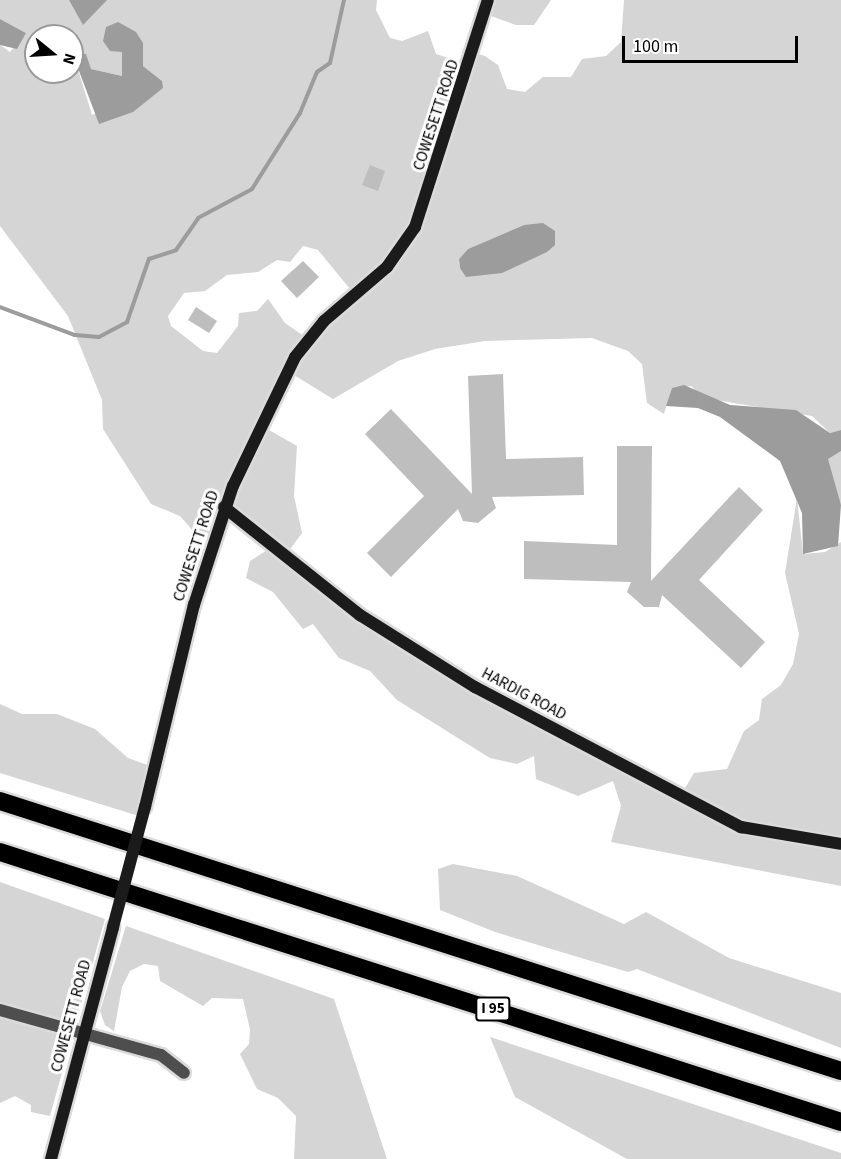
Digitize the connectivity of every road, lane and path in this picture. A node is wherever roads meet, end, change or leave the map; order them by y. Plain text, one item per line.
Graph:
1 (488, 0) edge
2 (225, 507) junction
3 (0, 801) edge
4 (841, 844) edge
5 (0, 852) edge
6 (0, 1010) edge
7 (82, 1034) junction
8 (841, 1071) edge
9 (184, 1073) dead end
10 (841, 1122) edge
11 (51, 1159) edge

1 - 2 main road, COWESETT ROAD
2 - 4 main road, HARDIG ROAD
2 - 7 main road, COWESETT ROAD, bridge
3 - 8 highway
5 - 10 highway, I 95
6 - 7 street
7 - 9 street
7 - 11 main road, COWESETT ROAD

